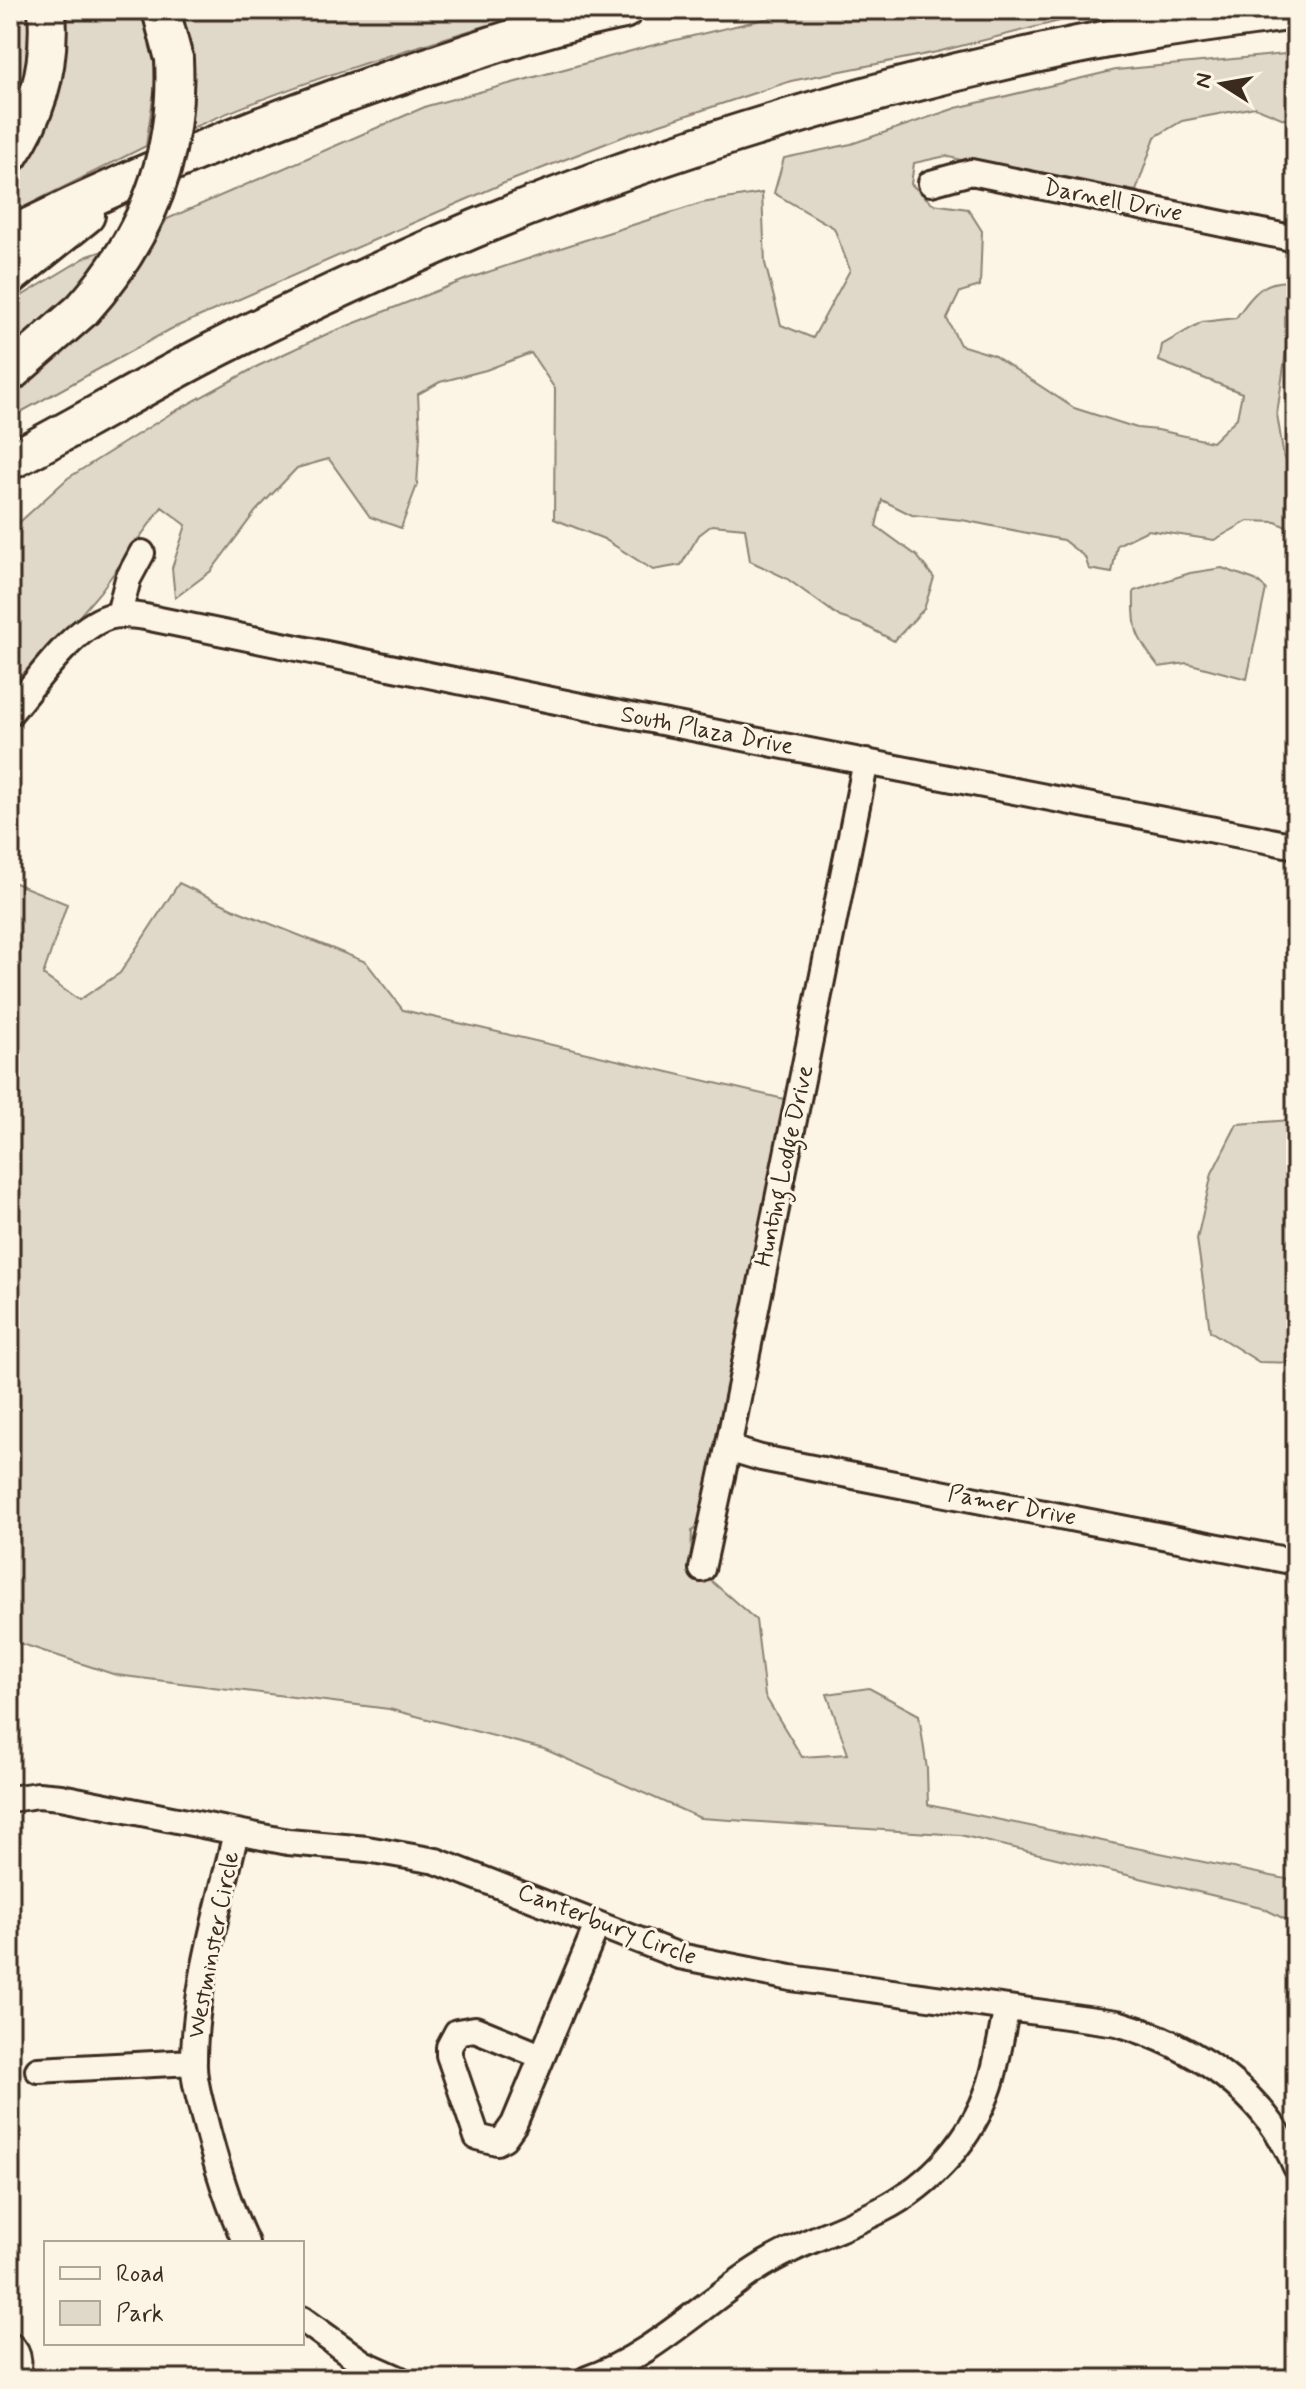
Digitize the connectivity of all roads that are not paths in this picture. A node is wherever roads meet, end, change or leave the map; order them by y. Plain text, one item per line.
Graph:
1 (47, 10) edge
2 (161, 10) edge
3 (624, 10) edge
4 (1296, 11) edge
5 (10, 154) edge
6 (131, 179) junction
7 (931, 183) dead end
8 (10, 236) edge
9 (1296, 239) edge
10 (10, 276) edge
11 (10, 373) edge
12 (138, 390) junction
13 (10, 461) edge
14 (10, 488) edge
15 (142, 553) dead end
16 (119, 614) junction
17 (10, 713) edge
18 (866, 761) junction
19 (1296, 846) edge
20 (728, 1448) junction
21 (1296, 1562) edge
22 (702, 1569) dead end
23 (10, 1799) edge
24 (236, 1832) junction
25 (597, 1925) junction
26 (1007, 2008) junction
27 (541, 2056) junction
28 (193, 2062) junction
29 (38, 2070) dead end
30 (1296, 2167) edge
31 (245, 2241) edge
32 (304, 2320) edge
33 (10, 2345) edge
34 (14, 2379) edge
35 (399, 2379) edge
36 (587, 2379) edge

1 - 5 highway
2 - 11 highway, bridge
3 - 6 highway
4 - 12 highway
6 - 8 highway
6 - 10 highway
7 - 9 street, Darnell Drive
12 - 13 highway
12 - 14 highway
15 - 16 street
16 - 17 street
16 - 18 street, South Plaza Drive
18 - 19 street, South Plaza Drive
18 - 20 street, Hunting Lodge Drive
20 - 21 street, Pamer Drive
20 - 22 street, Hunting Lodge Drive
23 - 24 street, Canterbury Circle
24 - 25 street, Canterbury Circle
24 - 28 street, Westminster Circle
25 - 26 street, Canterbury Circle
25 - 27 street
26 - 30 street, Canterbury Circle
26 - 36 street
27 - 27 street
28 - 29 street
28 - 31 street, Westminster Circle
32 - 35 street
33 - 34 street

